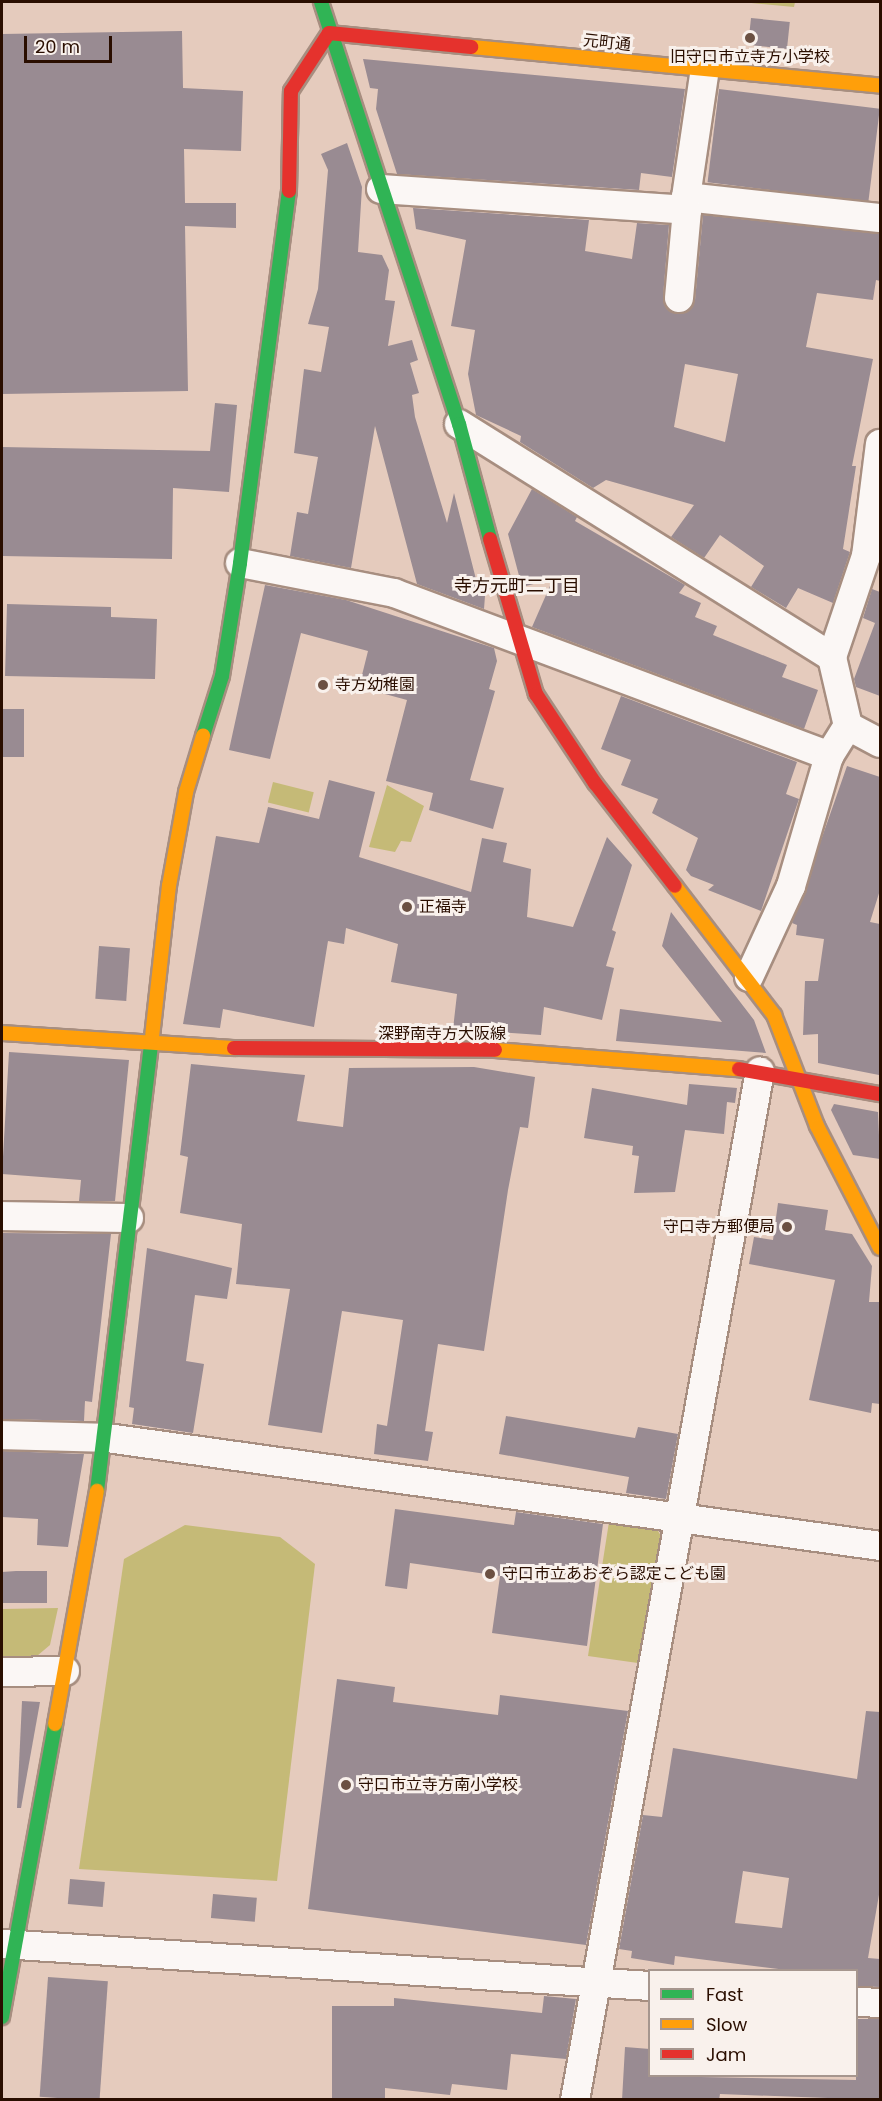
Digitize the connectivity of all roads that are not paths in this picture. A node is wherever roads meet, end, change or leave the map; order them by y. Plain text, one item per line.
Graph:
1 (321, 2) edge
2 (329, 33) junction
3 (705, 69) junction
4 (880, 86) edge
5 (381, 189) junction
6 (687, 203) junction
7 (880, 218) edge
8 (679, 298) dead end
9 (459, 424) junction
10 (880, 444) edge
11 (873, 557) edge
12 (240, 563) junction
13 (517, 642) junction
14 (832, 657) junction
15 (848, 726) junction
16 (880, 743) edge
17 (829, 756) junction
18 (749, 977) junction
19 (2, 1033) edge
20 (152, 1041) junction
21 (760, 1071) junction
22 (796, 1076) junction
23 (880, 1094) edge
24 (2, 1216) edge
25 (129, 1218) junction
26 (880, 1248) edge
27 (2, 1435) edge
28 (107, 1437) junction
29 (684, 1520) junction
30 (880, 1546) edge
31 (64, 1671) junction
32 (2, 1672) edge
33 (9, 1944) edge
34 (599, 1982) junction
35 (648, 1986) edge
36 (858, 2002) edge
37 (880, 2003) edge
38 (2, 2017) edge
39 (576, 2100) edge

1 - 2 street
2 - 3 street, 元町通
2 - 5 street
2 - 12 street
3 - 4 street, 元町通
3 - 6 street
5 - 6 street
5 - 9 street
6 - 7 street
6 - 8 street
9 - 13 street
9 - 14 street
10 - 11 street
11 - 14 street
12 - 13 street
12 - 20 street
13 - 17 street
13 - 18 street
14 - 15 street
15 - 16 street
15 - 17 street
17 - 18 street
18 - 22 street
19 - 20 street, 深野南寺方大阪線
20 - 21 street, 深野南寺方大阪線
20 - 25 street
21 - 22 street, 深野南寺方大阪線
21 - 29 street
22 - 23 street, 深野南寺方大阪線
22 - 26 street
24 - 25 street
25 - 28 street
27 - 28 street
28 - 29 street
28 - 31 street
29 - 30 street
29 - 34 street
31 - 32 street
31 - 33 street
33 - 34 street
33 - 38 street
34 - 35 street
34 - 39 street
36 - 37 street

